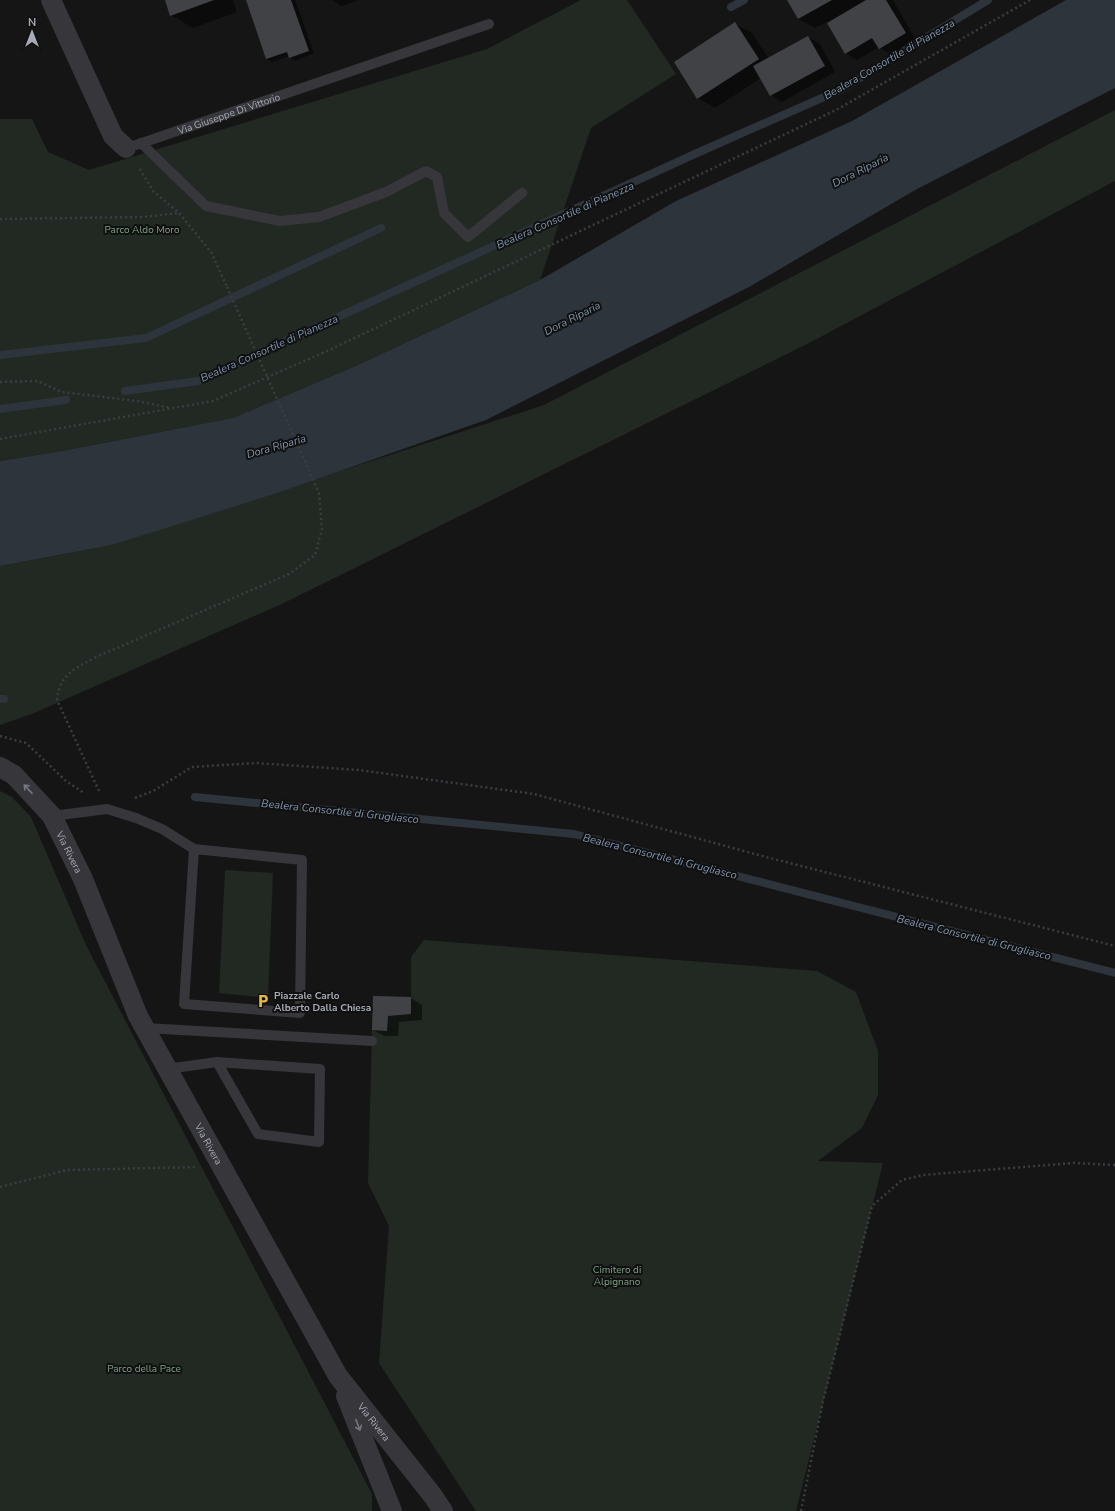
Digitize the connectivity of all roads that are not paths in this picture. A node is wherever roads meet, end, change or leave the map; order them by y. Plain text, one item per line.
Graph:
1 (51, 0) edge
2 (489, 24) dead end
3 (134, 146) junction
4 (522, 193) dead end
5 (0, 767) edge
6 (52, 816) junction
7 (194, 849) junction
8 (145, 1028) junction
9 (372, 1041) dead end
10 (217, 1062) junction
11 (167, 1069) junction
12 (338, 1376) junction
13 (392, 1511) edge
14 (443, 1511) edge

1 - 3 street
2 - 3 lane, Via Giuseppe Di Vittorio
3 - 4 lane
6 -> 5 street, Via Rivera
6 - 7 lane
6 - 8 street, Via Rivera
7 - 7 lane
8 - 9 lane
8 - 11 street, Via Rivera
10 - 10 lane
10 - 11 lane
11 - 12 street, Via Rivera
12 -> 13 street
12 - 14 street, Via Rivera

